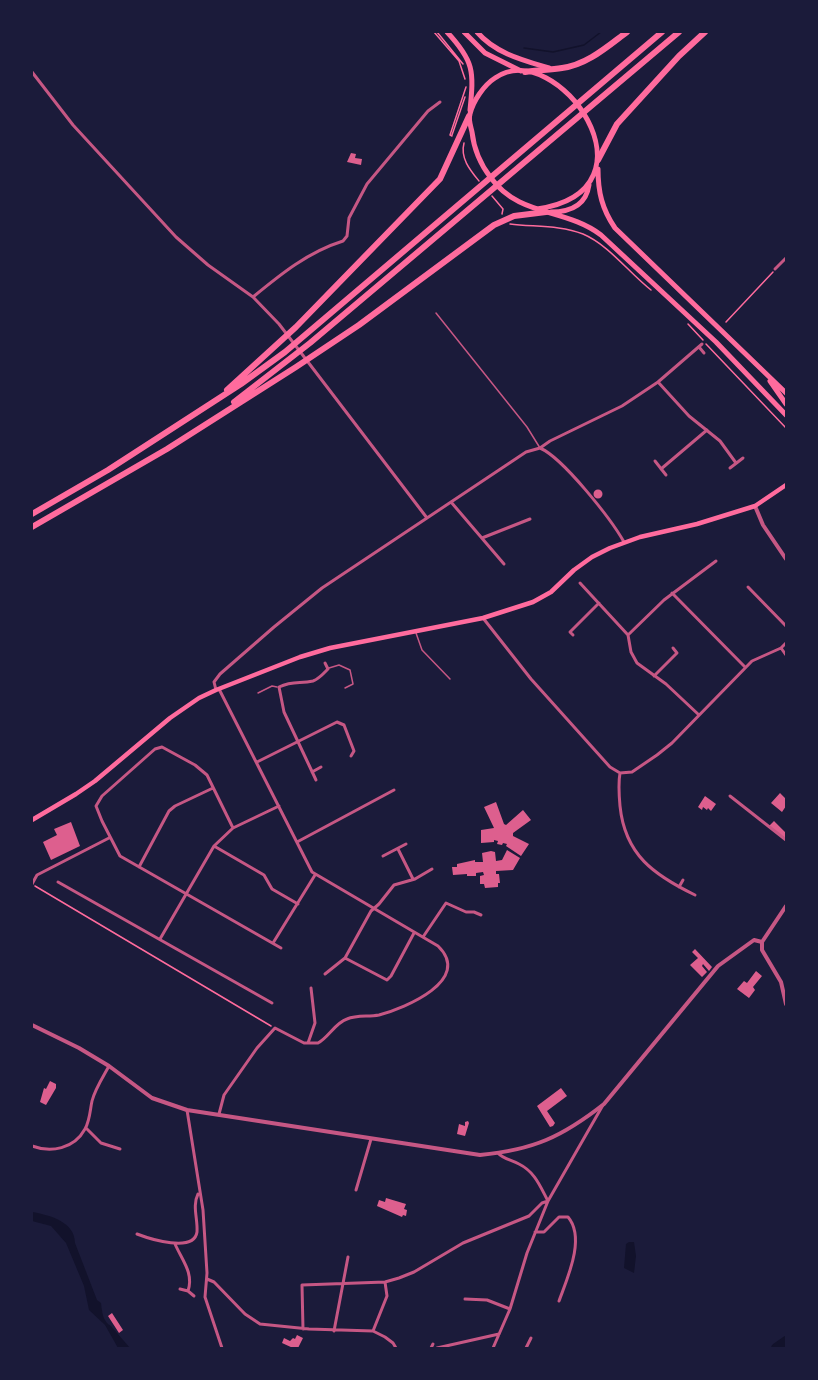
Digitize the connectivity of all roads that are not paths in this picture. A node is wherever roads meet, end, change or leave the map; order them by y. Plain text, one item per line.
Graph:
1 (447, 32) edge
2 (464, 32) edge
3 (477, 32) edge
4 (627, 32) edge
5 (662, 32) edge
6 (679, 32) edge
7 (705, 32) edge
8 (551, 69) junction
9 (523, 71) junction
10 (32, 72) edge
11 (440, 102) dead end
12 (469, 115) junction
13 (598, 161) junction
14 (589, 185) junction
15 (537, 209) junction
16 (546, 212) junction
17 (786, 258) edge
18 (776, 269) road end
19 (253, 297) junction
20 (436, 313) dead end
21 (704, 353) dead end
22 (763, 370) junction
23 (658, 382) junction
24 (786, 393) edge
25 (218, 398) junction
26 (786, 404) edge
27 (786, 415) edge
28 (215, 417) junction
29 (707, 430) junction
30 (540, 448) junction
31 (743, 458) dead end
32 (654, 461) dead end
33 (736, 463) junction
34 (730, 468) dead end
35 (661, 469) junction
36 (666, 475) dead end
37 (785, 485) edge
38 (452, 502) junction
39 (754, 506) junction
40 (32, 514) edge
41 (520, 516) dead end
42 (427, 518) junction
43 (530, 519) dead end
44 (524, 523) junction
45 (32, 527) edge
46 (482, 538) junction
47 (624, 543) junction
48 (786, 560) edge
49 (716, 561) dead end
50 (504, 564) dead end
51 (580, 584) dead end
52 (748, 587) dead end
53 (672, 593) junction
54 (599, 603) junction
55 (483, 618) junction
56 (786, 626) edge
57 (416, 632) junction
58 (573, 635) dead end
59 (628, 635) junction
60 (786, 643) edge
61 (673, 648) dead end
62 (781, 648) junction
63 (786, 655) edge
64 (325, 663) dead end
65 (745, 667) junction
66 (328, 669) junction
67 (654, 676) junction
68 (450, 679) dead end
69 (279, 687) junction
70 (345, 688) dead end
71 (217, 689) junction
72 (258, 693) dead end
73 (699, 715) junction
74 (298, 742) junction
75 (351, 756) dead end
76 (257, 762) junction
77 (321, 767) dead end
78 (312, 772) junction
79 (620, 773) junction
80 (316, 780) dead end
81 (384, 787) dead end
82 (213, 788) junction
83 (394, 790) dead end
84 (387, 794) junction
85 (730, 796) dead end
86 (279, 806) junction
87 (32, 820) edge
88 (233, 828) junction
89 (110, 838) junction
90 (786, 840) edge
91 (297, 842) junction
92 (406, 844) dead end
93 (214, 846) junction
94 (398, 849) junction
95 (383, 856) dead end
96 (139, 867) junction
97 (432, 869) dead end
98 (315, 874) junction
99 (413, 879) junction
100 (683, 880) dead end
101 (58, 882) dead end
102 (32, 884) edge
103 (679, 887) junction
104 (186, 894) junction
105 (695, 895) dead end
106 (298, 904) junction
107 (786, 906) edge
108 (374, 908) junction
109 (481, 915) dead end
110 (415, 932) junction
111 (425, 938) junction
112 (160, 939) junction
113 (762, 942) junction
114 (273, 943) junction
115 (281, 948) dead end
116 (345, 958) junction
117 (325, 974) dead end
118 (311, 988) dead end
119 (272, 1004) dead end
120 (786, 1004) edge
121 (32, 1025) edge
122 (308, 1043) junction
123 (109, 1066) junction
124 (604, 1104) junction
125 (187, 1110) junction
126 (219, 1114) junction
127 (86, 1128) junction
128 (372, 1137) junction
129 (32, 1146) edge
130 (120, 1149) dead end
131 (498, 1153) junction
132 (356, 1190) dead end
133 (199, 1193) junction
134 (548, 1201) junction
135 (535, 1232) junction
136 (137, 1234) dead end
137 (175, 1244) junction
138 (348, 1257) dead end
139 (207, 1279) junction
140 (385, 1282) junction
141 (342, 1284) junction
142 (180, 1289) dead end
143 (188, 1291) junction
144 (194, 1296) dead end
145 (465, 1299) dead end
146 (559, 1301) dead end
147 (510, 1309) junction
148 (303, 1329) junction
149 (334, 1331) junction
150 (373, 1331) junction
151 (499, 1334) junction
152 (531, 1338) dead end
153 (433, 1344) dead end
154 (222, 1348) edge
155 (396, 1348) edge
156 (431, 1348) edge
157 (437, 1348) edge
158 (494, 1348) edge
159 (526, 1348) edge

1 - 12 main road
2 - 9 main road
3 - 8 main road
4 - 8 highway
5 - 25 highway
6 - 28 highway
7 - 13 highway
8 - 9 highway
9 - 12 main road
9 - 13 main road
10 - 19 street
11 - 19 street
12 - 15 main road
12 - 25 highway
13 - 14 main road
13 - 22 main road
14 - 15 main road
14 - 16 main road
15 - 16 main road
16 - 27 main road
16 - 28 highway
17 - 18 street
19 - 42 street
20 - 30 lane
21 - 23 street
22 - 24 main road
22 - 26 main road
23 - 29 street
23 - 30 street
25 - 40 highway
28 - 45 highway
29 - 33 street
29 - 35 street
30 - 38 street
30 - 47 street
31 - 33 street
32 - 35 street
33 - 34 street
35 - 36 street
37 - 39 main road
38 - 42 street
38 - 46 street
39 - 47 main road
39 - 48 street
41 - 44 street
42 - 71 street
43 - 44 street
44 - 46 street
46 - 50 street
47 - 55 main road
49 - 53 street
51 - 54 street
52 - 56 street
53 - 59 street
53 - 65 street
54 - 58 street
54 - 59 street
55 - 57 main road
55 - 79 street
57 - 68 lane
57 - 71 main road
59 - 67 street
60 - 62 street
61 - 67 street
62 - 63 street
62 - 65 street
64 - 66 street
65 - 73 street
66 - 69 street
66 - 70 lane
67 - 73 street
69 - 72 lane
69 - 74 street
71 - 76 street
71 - 87 main road
73 - 79 street
74 - 75 street
74 - 76 street
74 - 78 street
76 - 86 street
77 - 78 street
78 - 80 street
79 - 103 street
81 - 84 street
82 - 88 street
82 - 89 street
82 - 96 street
83 - 84 street
84 - 91 street
85 - 90 street
86 - 88 street
86 - 91 street
88 - 93 street
89 - 96 street
89 - 102 street
91 - 98 street
92 - 94 street
93 - 104 street
93 - 106 street
94 - 95 street
94 - 99 street
96 - 104 street
97 - 99 street
98 - 106 street
98 - 108 street
99 - 108 street
100 - 103 street
101 - 112 street
103 - 105 street
104 - 112 street
104 - 114 street
106 - 114 street
107 - 113 street
108 - 110 street
108 - 116 street
109 - 111 street
110 - 111 street
110 - 116 street
111 - 122 street
112 - 119 street
113 - 120 street
113 - 124 street
114 - 115 street
116 - 117 street
118 - 122 street
121 - 123 street
122 - 126 street
123 - 125 street
123 - 127 street
124 - 131 street
124 - 134 street
125 - 126 street
125 - 133 street
126 - 128 street
127 - 129 street
127 - 130 street
128 - 131 street
128 - 132 street
131 - 134 street
133 - 137 street
133 - 139 street
134 - 135 street
134 - 140 street
135 - 146 street
135 - 147 street
136 - 137 street
137 - 143 street
138 - 141 street
139 - 148 street
139 - 154 street
140 - 141 street
140 - 150 street
141 - 148 street
141 - 149 street
142 - 143 street
143 - 144 street
145 - 147 street
147 - 151 street
148 - 149 street
149 - 150 street
150 - 155 street
151 - 157 street
151 - 158 street
152 - 159 street
153 - 156 street

